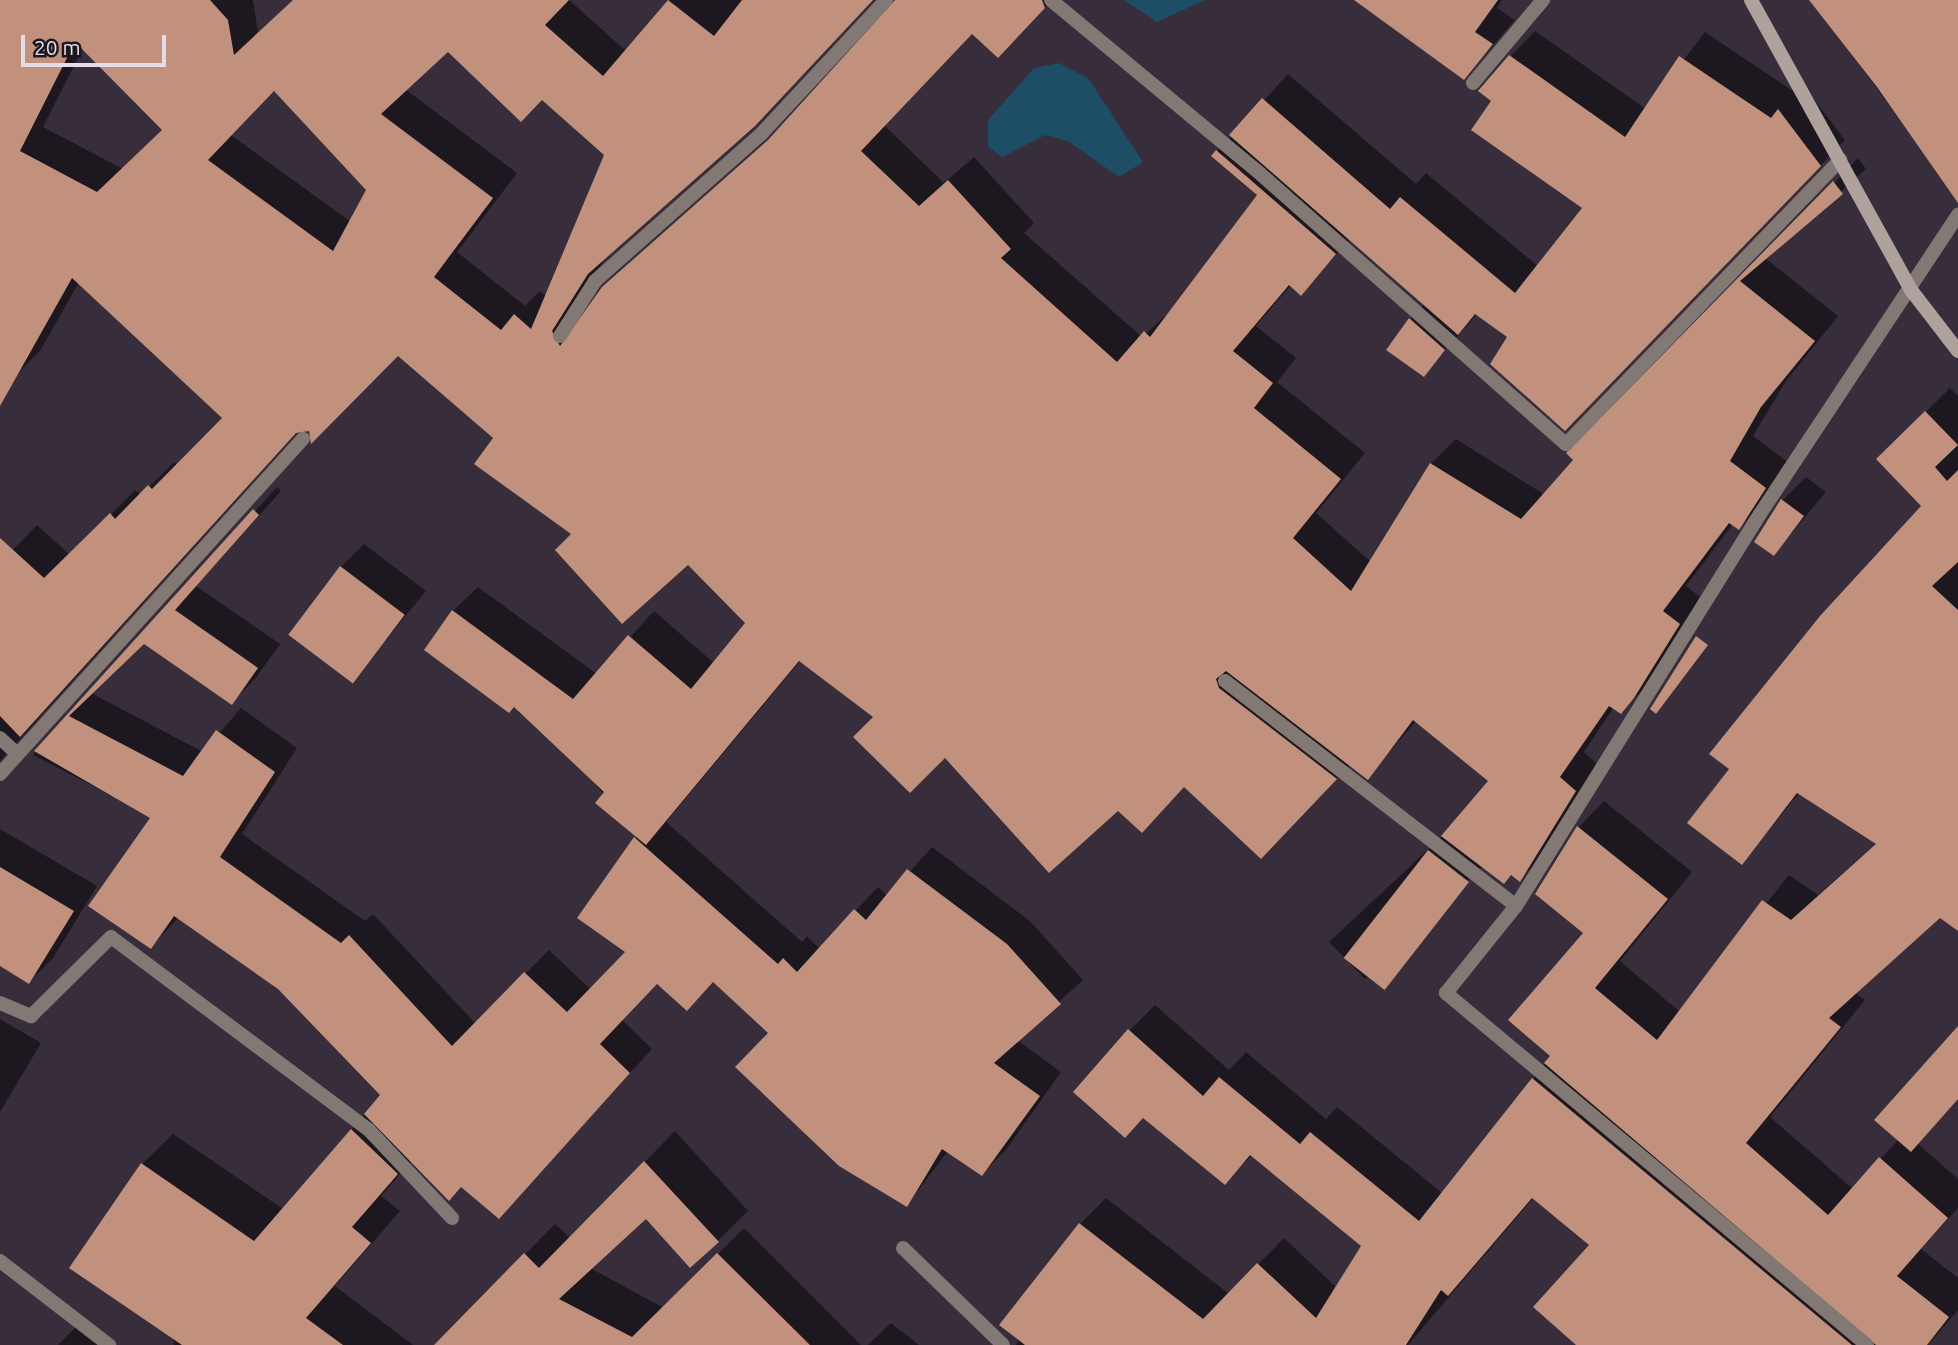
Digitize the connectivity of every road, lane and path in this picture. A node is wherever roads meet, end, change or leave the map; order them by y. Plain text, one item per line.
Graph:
1 (886, 0) edge
2 (1051, 0) edge
3 (1543, 0) edge
4 (1751, 0) edge
5 (1473, 83) dead end
6 (1839, 160) junction
7 (1958, 215) edge
8 (1911, 290) junction
9 (559, 336) dead end
10 (1958, 351) edge
11 (303, 439) dead end
12 (1225, 681) dead end
13 (0, 738) edge
14 (17, 754) junction
15 (0, 774) edge
16 (1516, 906) junction
17 (0, 1003) edge
18 (452, 1218) dead end
19 (903, 1248) dead end
20 (0, 1261) edge
21 (109, 1345) edge
22 (1003, 1345) edge
23 (1867, 1345) edge

1 - 9 street
2 - 6 street
3 - 5 street
4 - 6 main road
6 - 8 main road
7 - 8 street
8 - 10 main road
8 - 16 street
11 - 14 street
12 - 16 street
13 - 14 street
14 - 15 street
16 - 23 street
17 - 18 street
19 - 22 street
20 - 21 street

